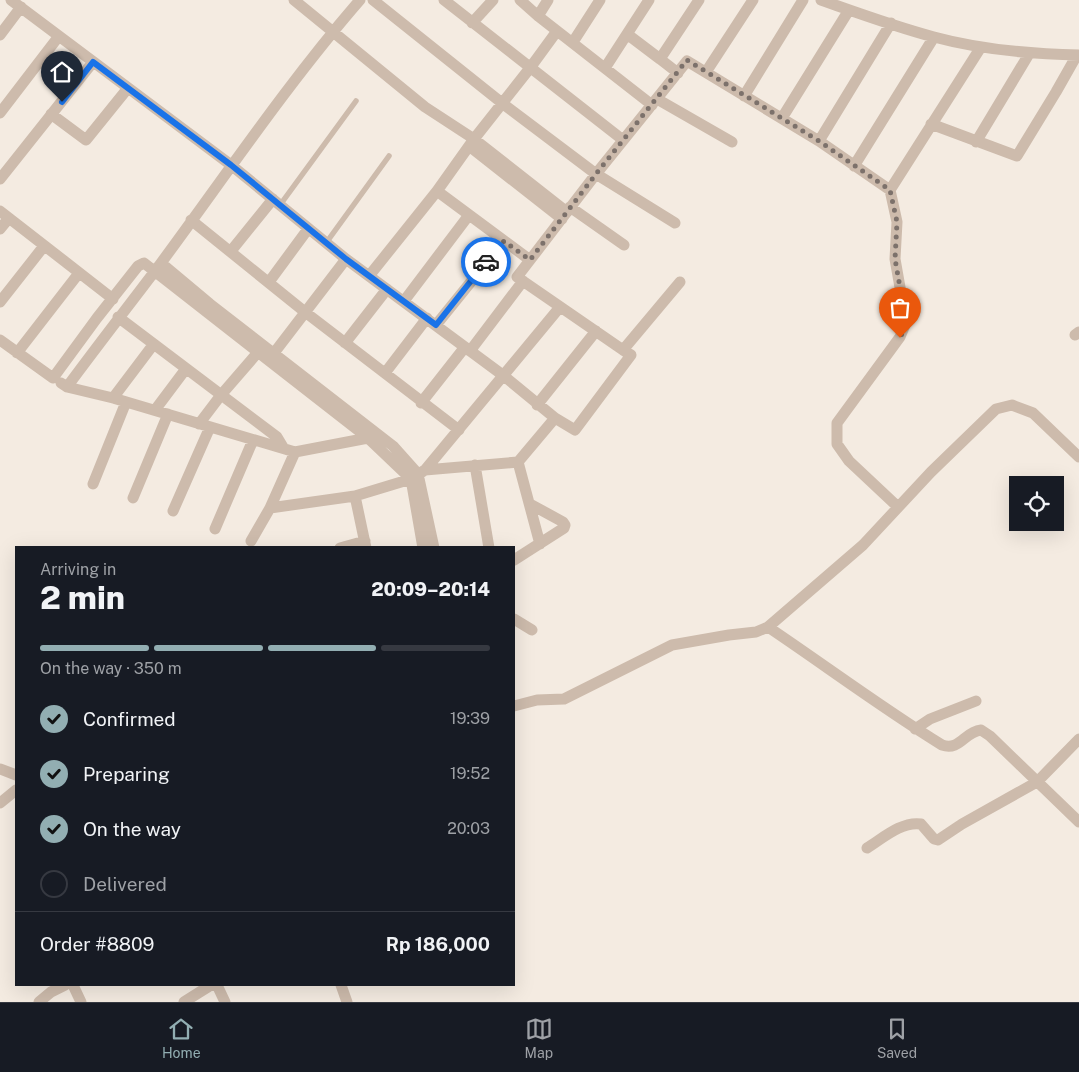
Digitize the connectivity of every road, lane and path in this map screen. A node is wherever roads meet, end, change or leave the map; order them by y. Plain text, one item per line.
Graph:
1 (11, 0) edge
2 (360, 0) edge
3 (373, 0) edge
4 (444, 0) edge
5 (493, 0) edge
6 (520, 0) edge
7 (548, 0) edge
8 (600, 0) edge
9 (650, 0) edge
10 (699, 0) edge
11 (753, 0) edge
12 (803, 0) edge
13 (821, 0) edge
14 (296, 1) edge
15 (21, 7) junction
16 (849, 10) junction
17 (538, 16) junction
18 (472, 23) junction
19 (891, 23) junction
20 (333, 31) junction
21 (557, 31) junction
22 (627, 34) junction
23 (0, 35) edge
24 (59, 36) junction
25 (934, 37) junction
26 (573, 42) junction
27 (981, 47) junction
28 (1028, 54) junction
29 (1078, 55) edge
30 (660, 59) junction
31 (93, 62) junction
32 (530, 68) junction
33 (605, 68) junction
34 (706, 72) junction
35 (678, 73) junction
36 (128, 88) junction
37 (744, 96) junction
38 (356, 101) dead end
39 (654, 102) junction
40 (502, 103) junction
41 (0, 113) edge
42 (51, 114) junction
43 (782, 118) junction
44 (931, 124) junction
45 (623, 140) junction
46 (819, 141) junction
47 (732, 142) dead end
48 (976, 142) junction
49 (471, 143) junction
50 (389, 156) dead end
51 (231, 165) junction
52 (854, 166) junction
53 (596, 174) junction
54 (0, 179) edge
55 (890, 190) junction
56 (437, 191) junction
57 (276, 202) junction
58 (566, 213) junction
59 (4, 215) edge
60 (469, 215) junction
61 (191, 220) junction
62 (675, 223) dead end
63 (0, 229) edge
64 (308, 229) junction
65 (504, 241) junction
66 (326, 243) junction
67 (624, 245) dead end
68 (44, 246) junction
69 (231, 251) junction
70 (346, 259) junction
71 (530, 260) junction
72 (158, 267) junction
73 (78, 273) junction
74 (369, 276) junction
75 (523, 281) junction
76 (268, 282) junction
77 (680, 282) dead end
78 (387, 289) junction
79 (113, 299) junction
80 (404, 301) junction
81 (0, 302) edge
82 (560, 307) junction
83 (305, 312) junction
84 (118, 317) junction
85 (431, 322) junction
86 (596, 331) junction
87 (0, 340) edge
88 (345, 343) junction
89 (153, 345) junction
90 (467, 349) junction
91 (623, 350) junction
92 (259, 351) junction
93 (17, 353) junction
94 (274, 353) junction
95 (185, 370) junction
96 (385, 373) junction
97 (504, 376) junction
98 (53, 378) junction
99 (66, 387) junction
100 (221, 394) junction
101 (114, 398) junction
102 (126, 402) junction
103 (421, 402) junction
104 (537, 405) junction
105 (155, 410) junction
106 (168, 414) junction
107 (555, 418) junction
108 (205, 425) junction
109 (459, 430) junction
110 (368, 438) junction
111 (253, 440) junction
112 (284, 447) junction
113 (295, 452) junction
114 (1079, 457) edge
115 (518, 462) junction
116 (475, 465) junction
117 (418, 474) junction
118 (93, 484) dead end
119 (355, 496) junction
120 (133, 498) dead end
121 (530, 504) junction
122 (898, 507) junction
123 (270, 508) junction
124 (173, 511) dead end
125 (215, 529) dead end
126 (251, 541) dead end
127 (365, 544) edge
128 (540, 544) junction
129 (352, 546) edge
130 (423, 546) edge
131 (434, 546) edge
132 (489, 546) edge
133 (515, 559) edge
134 (515, 620) edge
135 (768, 627) junction
136 (532, 630) dead end
137 (976, 700) dead end
138 (515, 706) edge
139 (914, 729) junction
140 (1079, 739) edge
141 (0, 769) edge
142 (15, 775) edge
143 (1038, 782) junction
144 (15, 791) edge
145 (0, 802) edge
146 (1079, 822) edge
147 (867, 848) dead end
148 (63, 986) edge
149 (73, 986) edge
150 (209, 986) edge
151 (217, 986) edge
152 (341, 986) edge
153 (39, 1002) edge
154 (81, 1002) edge
155 (184, 1002) edge
156 (225, 1002) edge
157 (347, 1002) edge

1 - 15 street
2 - 20 street
3 - 40 street
4 - 18 street
5 - 18 street
6 - 17 street
7 - 17 street
8 - 26 street
9 - 22 street
10 - 30 street
11 - 34 street
12 - 37 street
13 - 16 street
14 - 20 street
15 - 23 street
15 - 24 street
16 - 19 street
16 - 43 street
17 - 21 street
18 - 32 street
19 - 25 street
19 - 46 street
20 - 49 street
20 - 51 street
21 - 26 street
21 - 32 street
22 - 30 street
22 - 33 street
24 - 31 street
24 - 41 street
25 - 27 street
25 - 52 street
26 - 33 street
27 - 28 street
27 - 44 street
28 - 29 street
28 - 48 street
29 - 48 street
30 - 35 street
31 - 36 street
31 - 42 street
32 - 40 street
32 - 45 street
33 - 39 street
34 - 35 street
34 - 37 street
35 - 39 street
36 - 42 street
36 - 51 street
37 - 43 street
38 - 57 lane
39 - 45 street
39 - 47 street
40 - 49 street
40 - 53 street
42 - 54 street
43 - 46 street
44 - 48 street
44 - 55 street
45 - 53 street
46 - 52 street
49 - 56 street
49 - 58 street
50 - 66 lane
51 - 57 street
51 - 61 street
52 - 55 street
53 - 58 street
53 - 62 street
55 - 122 street
56 - 60 street
56 - 74 street
57 - 64 street
57 - 69 street
58 - 67 street
58 - 71 street
59 - 63 street
59 - 68 street
60 - 65 street
60 - 80 street
61 - 69 street
61 - 72 street
64 - 66 street
64 - 76 street
65 - 71 street
65 - 85 street
66 - 70 street
68 - 73 street
68 - 81 street
69 - 76 street
70 - 74 street
70 - 83 street
71 - 75 street
72 - 79 street
72 - 84 street
72 - 92 street
72 - 94 street
73 - 79 street
73 - 93 street
74 - 78 street
75 - 82 street
75 - 90 street
76 - 83 street
77 - 91 street
78 - 80 street
78 - 88 street
79 - 98 street
80 - 85 street
82 - 86 street
82 - 97 street
83 - 88 street
83 - 94 street
84 - 89 street
84 - 99 street
85 - 90 street
85 - 96 street
86 - 91 street
86 - 104 street
87 - 93 street
88 - 96 street
89 - 95 street
89 - 101 street
90 - 97 street
90 - 103 street
91 - 107 street
92 - 100 street
92 - 110 street
93 - 98 street
94 - 117 street
95 - 100 street
95 - 105 street
96 - 103 street
97 - 104 street
97 - 109 street
98 - 99 street
99 - 101 street
100 - 108 street
100 - 112 street
101 - 102 street
102 - 105 street
102 - 118 street
103 - 109 street
104 - 107 street
105 - 106 street
106 - 108 street
106 - 120 street
107 - 115 street
108 - 111 street
108 - 124 street
109 - 117 street
110 - 113 street
110 - 117 street
111 - 112 street
111 - 125 street
112 - 113 street
113 - 123 street
114 - 122 street
115 - 116 street
115 - 121 street
116 - 117 street
116 - 132 street
117 - 119 street
117 - 130 street
117 - 131 street
119 - 123 street
119 - 127 street
121 - 128 street
121 - 128 street
122 - 135 street
123 - 126 street
127 - 129 street
128 - 133 street
134 - 136 street
135 - 138 street
135 - 139 street
137 - 139 street
139 - 143 street
140 - 143 street
141 - 142 street
143 - 146 street
143 - 147 street
144 - 145 street
148 - 153 street
149 - 154 street
150 - 155 street
151 - 156 street
152 - 157 street

